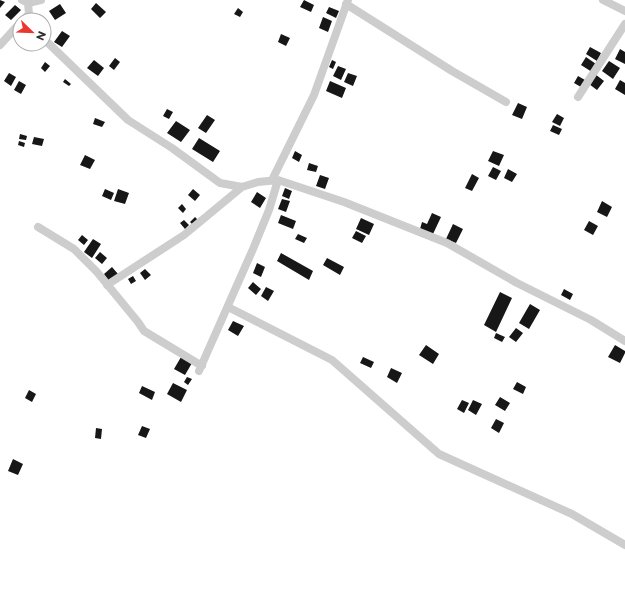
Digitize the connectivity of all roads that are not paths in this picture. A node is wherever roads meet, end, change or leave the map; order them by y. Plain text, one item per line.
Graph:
1 (41, 0) edge
2 (604, 0) edge
3 (25, 1) edge
4 (347, 2) edge
5 (28, 12) edge
6 (625, 12) edge
7 (625, 24) edge
8 (12, 32) edge
9 (0, 45) edge
10 (52, 47) edge
11 (578, 97) dead end
12 (506, 102) dead end
13 (275, 180) junction
14 (242, 187) junction
15 (38, 226) dead end
16 (107, 284) junction
17 (228, 307) junction
18 (625, 342) edge
19 (625, 545) edge

1 - 3 street
2 - 6 street
3 - 5 street
4 - 12 street
4 - 13 street
7 - 11 street
8 - 9 street
10 - 14 street
13 - 14 street
13 - 17 street
13 - 18 street
14 - 16 street
15 - 16 street
16 - 17 street
17 - 19 street

